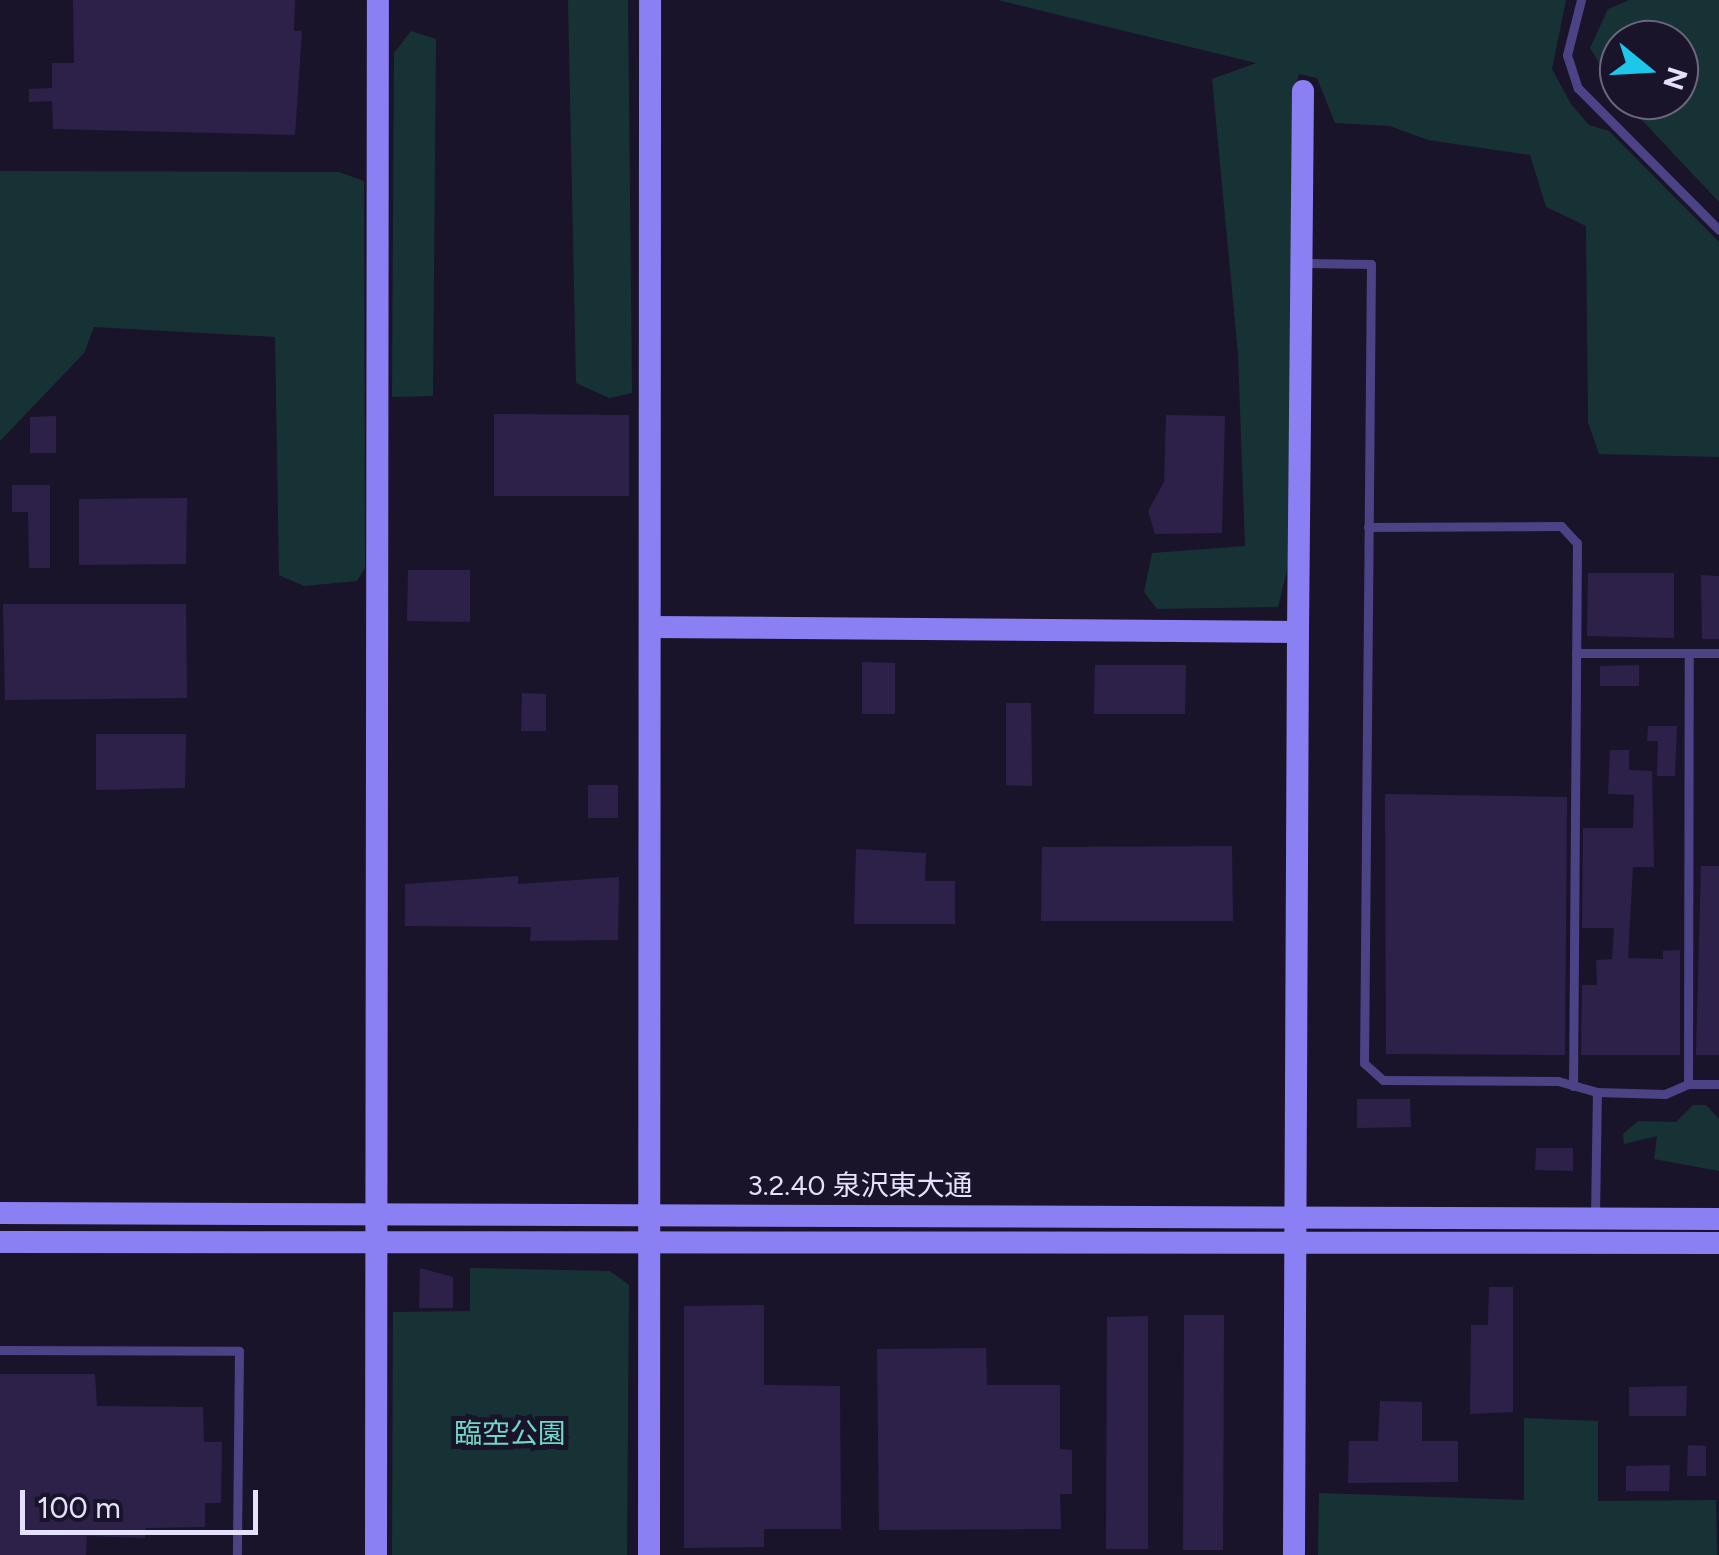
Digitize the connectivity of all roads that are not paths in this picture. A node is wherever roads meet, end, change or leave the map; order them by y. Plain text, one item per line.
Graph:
1 (378, 0) edge
2 (650, 0) edge
3 (1581, 0) edge
4 (1303, 91) dead end
5 (1719, 230) edge
6 (1305, 263) junction
7 (1368, 527) junction
8 (651, 627) junction
9 (1298, 632) junction
10 (1576, 652) junction
11 (1690, 653) junction
12 (1719, 653) edge
13 (1688, 1084) junction
14 (1719, 1084) edge
15 (1574, 1086) junction
16 (1597, 1092) junction
17 (0, 1212) edge
18 (652, 1213) junction
19 (377, 1214) junction
20 (1295, 1218) junction
21 (1594, 1218) junction
22 (1719, 1218) edge
23 (0, 1242) edge
24 (377, 1242) junction
25 (651, 1242) junction
26 (1294, 1243) junction
27 (1719, 1244) edge
28 (0, 1350) edge
29 (238, 1555) edge
30 (376, 1555) edge
31 (648, 1555) edge
32 (1294, 1555) edge

1 - 19 street
2 - 8 street
3 - 5 lane
4 - 6 street
6 - 7 lane
6 - 9 street
7 - 10 lane
7 - 15 lane
8 - 9 street
8 - 18 street
9 - 20 street
10 - 11 lane
10 - 15 lane
11 - 12 lane
11 - 13 lane
13 - 14 lane
13 - 16 lane
15 - 16 lane
16 - 21 lane
17 - 19 street, 3.2.40 泉沢東大通
18 - 19 street, 3.2.40 泉沢東大通
18 - 20 street, 3.2.40 泉沢東大通
18 - 25 street
19 - 24 street
20 - 21 street, 3.2.40 泉沢東大通
20 - 26 street
21 - 22 street, 3.2.40 泉沢東大通
23 - 24 street, 3.2.40 泉沢東大通
24 - 25 street, 3.2.40 泉沢東大通
24 - 30 street
25 - 26 street, 3.2.40 泉沢東大通
25 - 31 street
26 - 27 street, 3.2.40 泉沢東大通
26 - 32 street
28 - 29 lane

